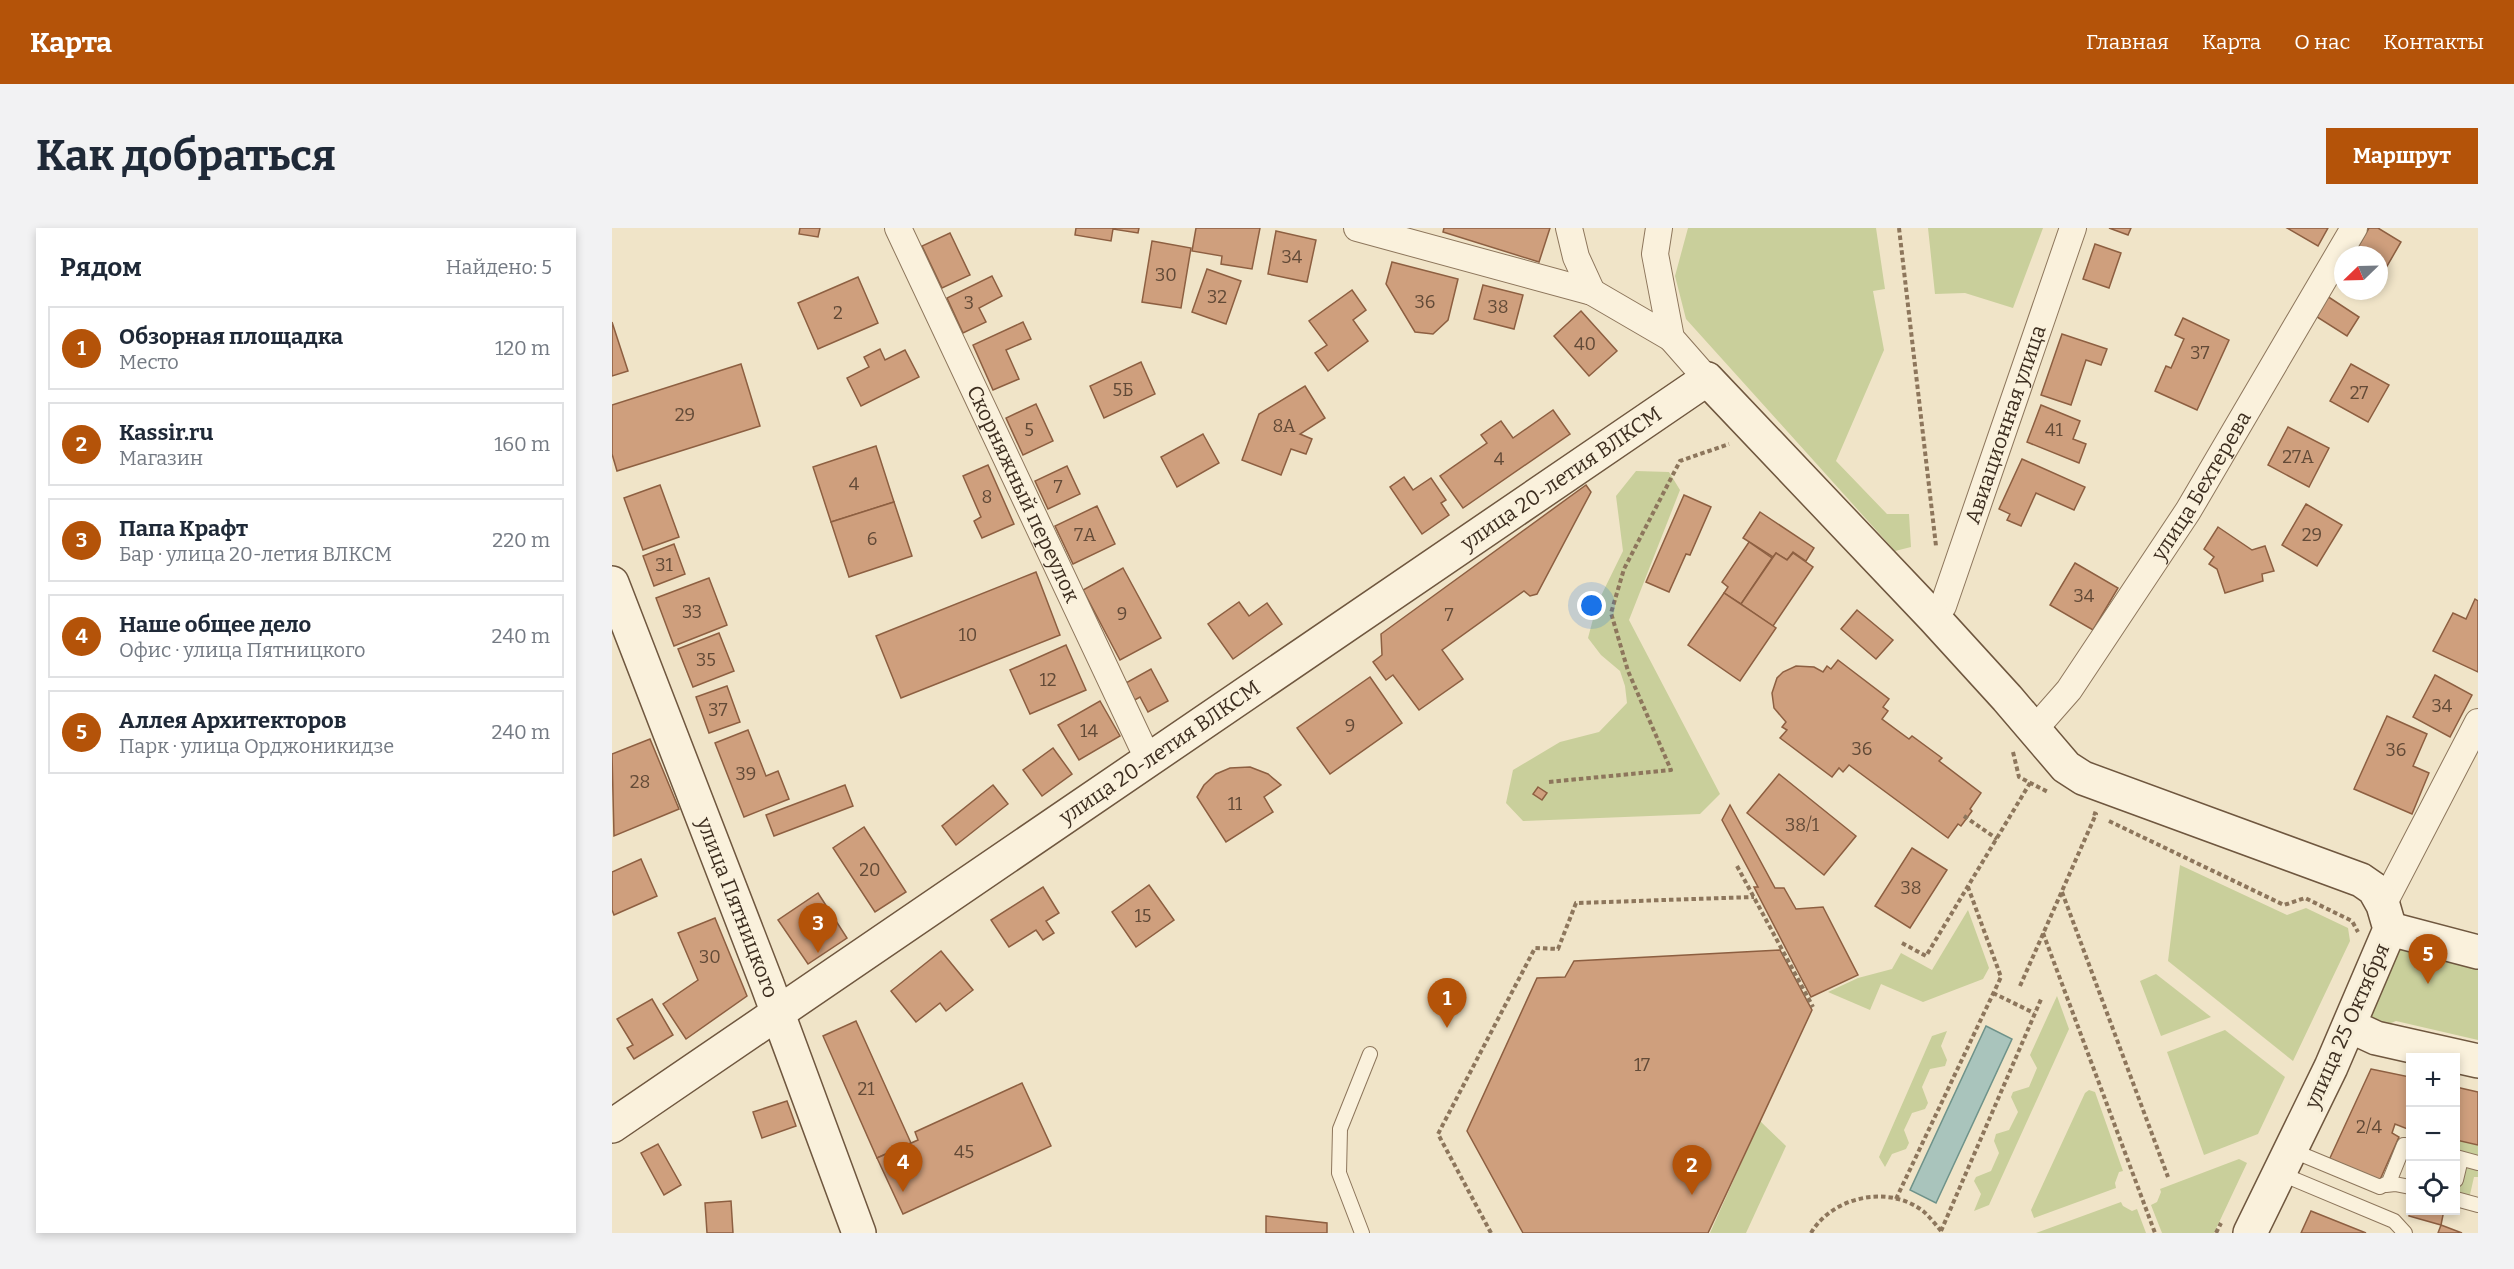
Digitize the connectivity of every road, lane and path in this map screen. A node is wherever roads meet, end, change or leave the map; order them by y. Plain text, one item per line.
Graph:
1 (898, 228) edge
2 (1357, 228) edge
3 (1569, 228) edge
4 (1899, 228) edge
5 (2073, 228) edge
6 (2354, 228) edge
7 (1658, 229) edge
8 (1592, 292) junction
9 (1671, 338) junction
10 (1707, 379) junction
11 (1777, 453) junction
12 (1930, 482) dead end
13 (612, 584) edge
14 (1934, 618) junction
15 (2478, 722) edge
16 (2033, 731) junction
17 (1148, 759) junction
18 (1548, 782) dead end
19 (2049, 792) dead end
20 (2086, 810) dead end
21 (2096, 814) junction
22 (1964, 816) dead end
23 (1997, 839) junction
24 (1737, 866) dead end
25 (1968, 887) junction
26 (2061, 892) junction
27 (1754, 897) junction
28 (2387, 917) junction
29 (2043, 933) junction
30 (2358, 937) dead end
31 (1902, 943) dead end
32 (2478, 952) edge
33 (2020, 986) dead end
34 (1993, 993) junction
35 (2042, 997) dead end
36 (1813, 1008) dead end
37 (778, 1013) junction
38 (2034, 1013) junction
39 (2350, 1026) junction
40 (1370, 1054) dead end
41 (2478, 1061) edge
42 (612, 1126) edge
43 (2406, 1145) edge
44 (2460, 1158) edge
45 (2285, 1162) junction
46 (2478, 1163) edge
47 (2168, 1177) dead end
48 (2386, 1185) junction
49 (2406, 1186) edge
50 (1896, 1198) junction
51 (2460, 1200) edge
52 (2478, 1204) edge
53 (1942, 1232) edge
54 (859, 1233) edge
55 (1362, 1233) edge
56 (1491, 1233) edge
57 (1811, 1233) edge
58 (2155, 1233) edge
59 (2250, 1233) edge
60 (2405, 1233) edge

1 - 17 street, Скорняжный переулок
2 - 8 street
3 - 8 street
4 - 12 path
5 - 14 street, Авиационная улица
6 - 16 street, улица Бехтерева
7 - 9 street
8 - 9 street
9 - 10 street
10 - 11 street
10 - 17 street, улица 20-летия ВЛКСМ
11 - 14 street
11 - 18 path
13 - 37 street, улица Пятницкого
14 - 16 street
15 - 28 street, улица 25 Октября
16 - 28 street
17 - 37 street, улица 20-летия ВЛКСМ
19 - 23 path
20 - 21 path
21 - 26 path
21 - 30 path
22 - 23 path
23 - 25 path
24 - 27 path
25 - 31 path
25 - 34 path
26 - 29 path
26 - 47 path
27 - 36 path
27 - 56 path
28 - 32 street
28 - 39 street, улица 25 Октября
29 - 33 path
29 - 58 path
34 - 38 path
34 - 50 path
35 - 38 path
37 - 42 street, улица 20-летия ВЛКСМ
37 - 54 street, улица Пятницкого
38 - 53 path
39 - 41 street
39 - 45 street, улица 25 Октября
40 - 55 lane
43 - 48 lane
44 - 46 lane
45 - 48 lane
45 - 59 street, улица 25 Октября
45 - 60 lane
48 - 49 lane
50 - 53 path
50 - 57 path
51 - 52 lane

